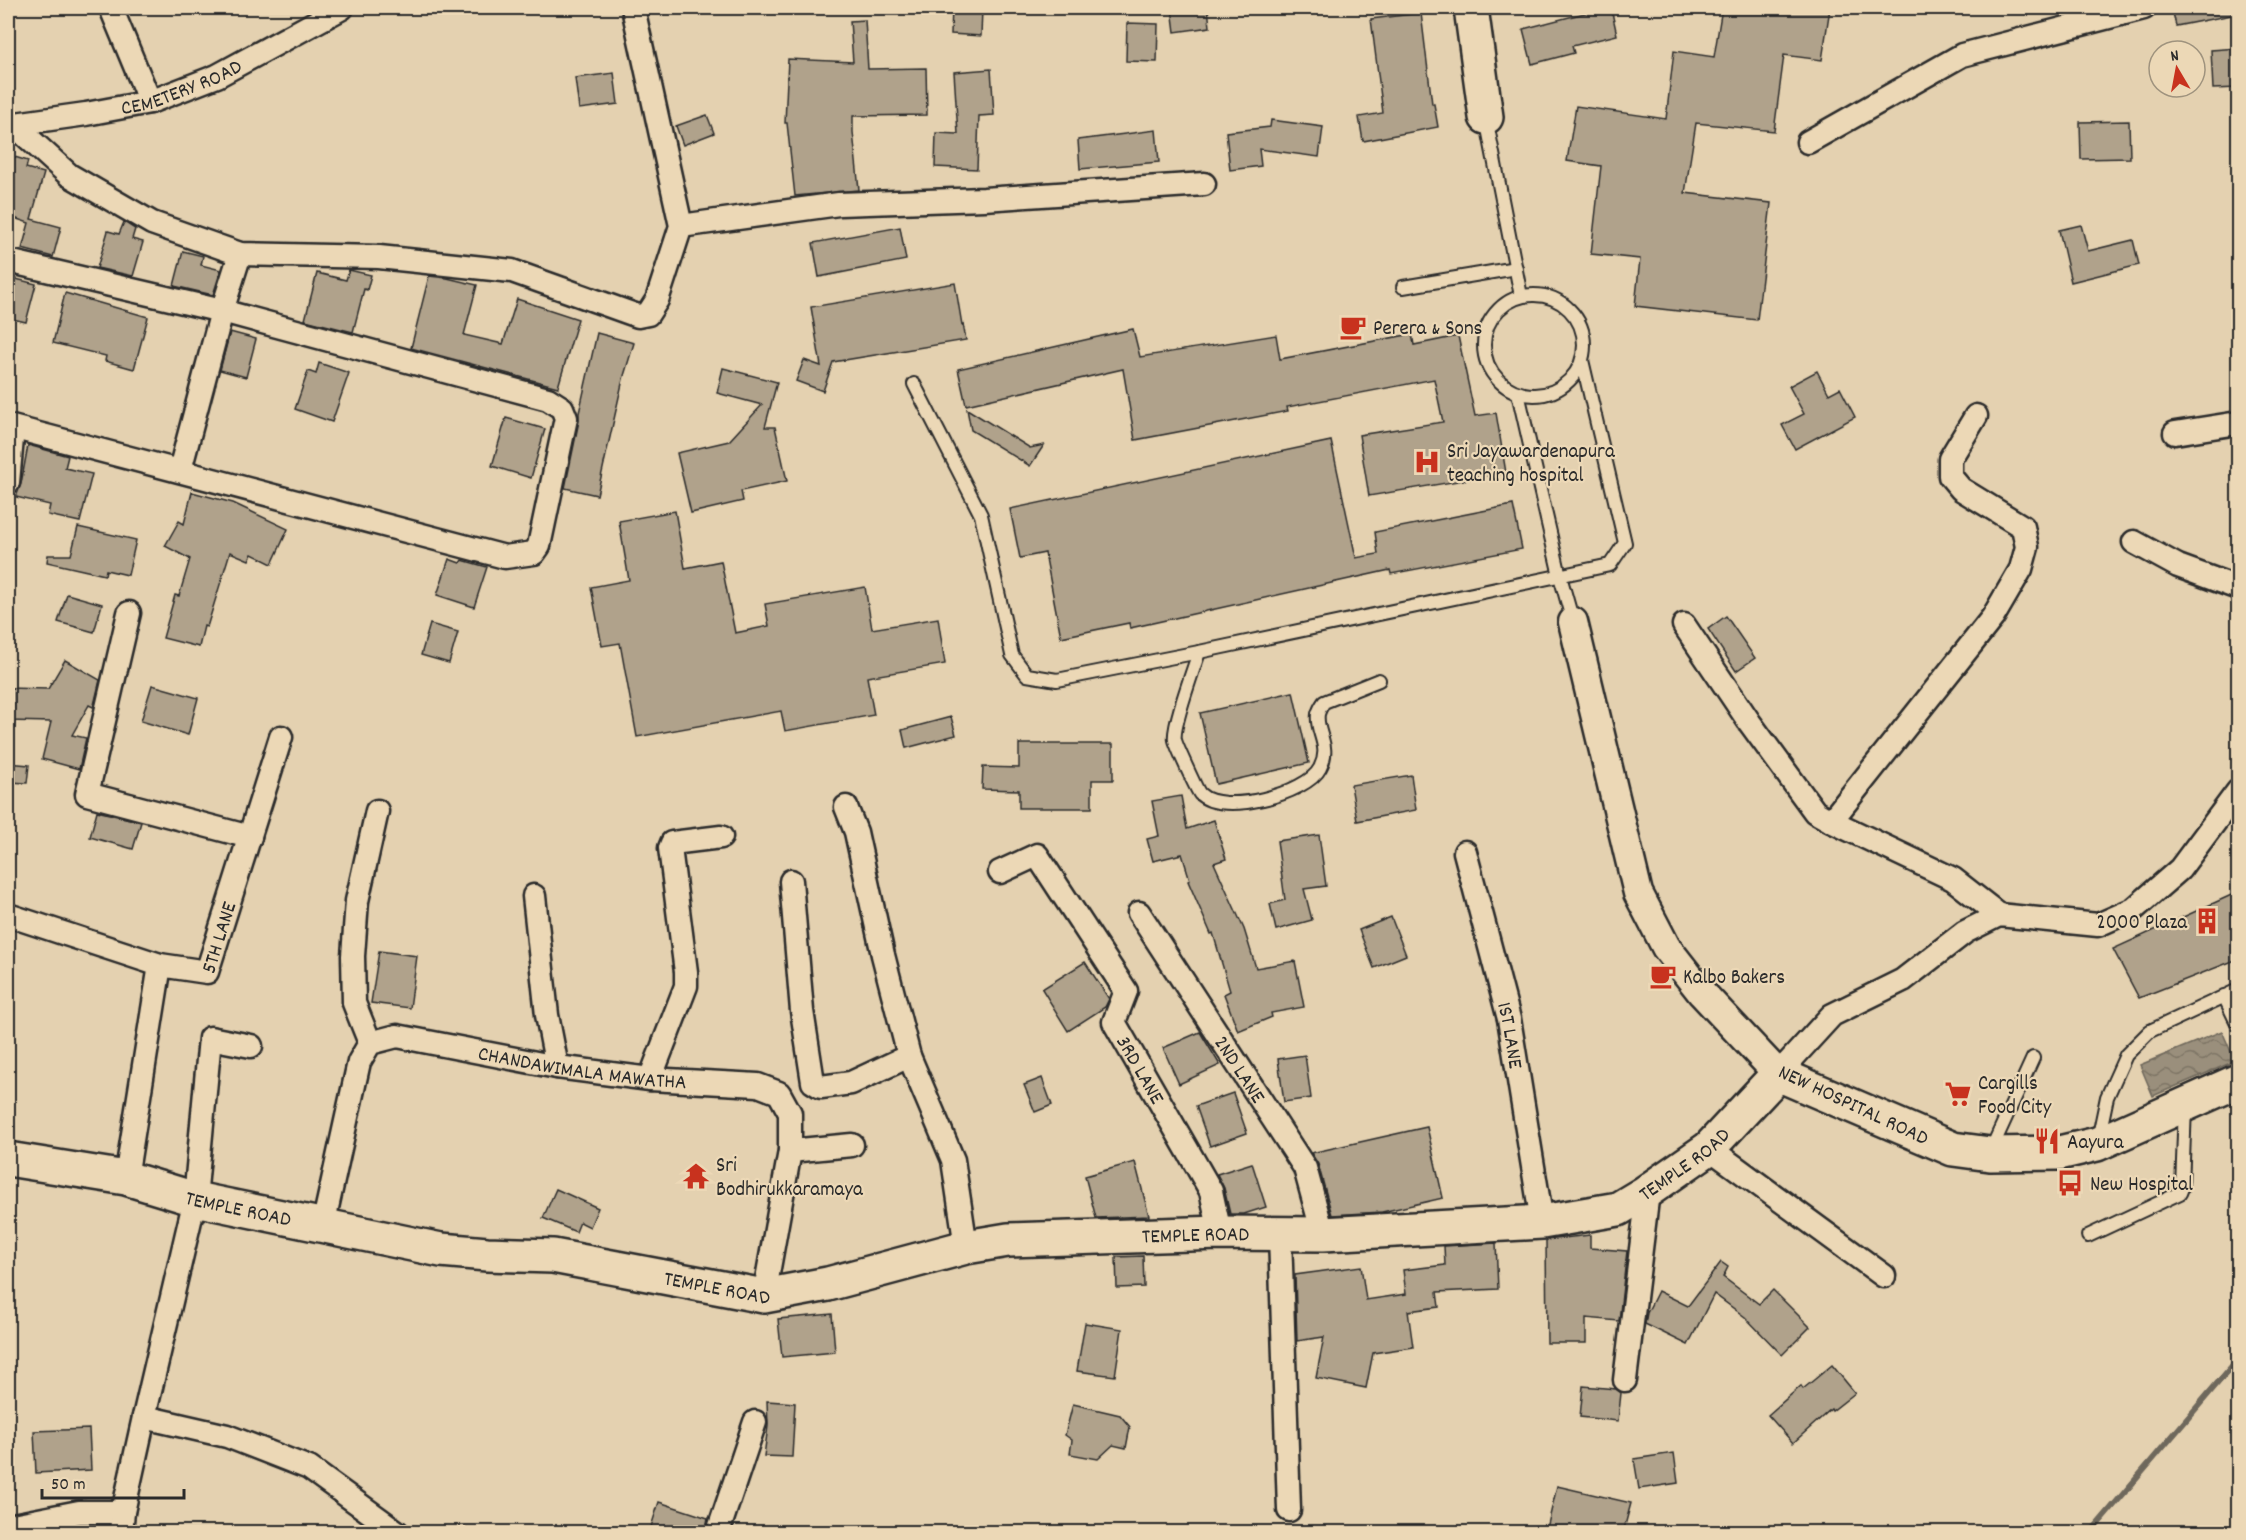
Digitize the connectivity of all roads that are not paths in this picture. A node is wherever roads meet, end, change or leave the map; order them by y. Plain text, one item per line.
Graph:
1 (111, 8) edge
2 (342, 8) edge
3 (633, 8) edge
4 (1471, 8) edge
5 (2144, 8) edge
6 (150, 102) junction
7 (1486, 117) joint
8 (11, 125) edge
9 (1808, 142) dead end
10 (1204, 184) dead end
11 (681, 226) junction
12 (240, 254) junction
13 (8, 261) edge
14 (1516, 268) junction
15 (1403, 287) dead end
16 (1521, 296) junction
17 (222, 311) junction
18 (1582, 360) junction
19 (914, 384) dead end
20 (1518, 393) junction
21 (1976, 416) dead end
22 (2238, 423) edge
23 (10, 427) edge
24 (2175, 433) dead end
25 (180, 470) junction
26 (8, 482) edge
27 (2134, 542) dead end
28 (1560, 576) junction
29 (2238, 588) edge
30 (129, 613) dead end
31 (1573, 622) joint
32 (1684, 625) dead end
33 (1199, 652) junction
34 (1379, 680) dead end
35 (281, 737) dead end
36 (2238, 791) edge
37 (846, 807) dead end
38 (377, 811) dead end
39 (1831, 821) junction
40 (249, 837) junction
41 (721, 837) dead end
42 (1465, 852) dead end
43 (1000, 872) dead end
44 (791, 881) dead end
45 (534, 896) dead end
46 (1138, 913) dead end
47 (8, 915) edge
48 (1999, 915) junction
49 (160, 965) junction
50 (2238, 990) edge
51 (2224, 996) junction
52 (2238, 1025) edge
53 (370, 1043) junction
54 (251, 1046) dead end
55 (909, 1056) junction
56 (2033, 1058) dead end
57 (557, 1067) junction
58 (1778, 1074) junction
59 (650, 1079) junction
60 (2238, 1081) edge
61 (2185, 1105) junction
62 (852, 1144) dead end
63 (2097, 1144) junction
64 (1709, 1148) junction
65 (790, 1151) junction
66 (1990, 1154) junction
67 (8, 1159) edge
68 (126, 1178) junction
69 (1643, 1194) junction
70 (195, 1199) junction
71 (1542, 1222) junction
72 (323, 1226) junction
73 (1220, 1233) junction
74 (1323, 1234) junction
75 (1280, 1235) junction
76 (2088, 1236) dead end
77 (966, 1247) junction
78 (1884, 1276) dead end
79 (764, 1296) junction
80 (1625, 1380) dead end
81 (144, 1417) junction
82 (755, 1422) dead end
83 (1289, 1510) dead end
84 (122, 1522) edge
85 (8, 1526) edge
86 (397, 1533) edge
87 (718, 1533) edge

1 - 6 street
2 - 6 street, CEMETERY ROAD
3 - 11 street
4 - 7 main road
5 - 9 street
6 - 8 street, CEMETERY ROAD
7 - 14 lane
8 - 12 street
10 - 11 street
11 - 12 street
12 - 17 street
13 - 17 street
14 - 15 lane
14 - 16 lane
16 - 18 lane
16 - 20 lane
17 - 25 street
17 - 25 street
18 - 20 lane
18 - 28 lane
19 - 33 lane
20 - 28 lane
21 - 39 street
22 - 24 street
23 - 25 street
23 - 26 street
27 - 29 street
28 - 31 lane
28 - 33 lane
30 - 40 street
31 - 58 street, NEW HOSPITAL ROAD
32 - 39 street
33 - 34 lane
35 - 40 street, 5TH LANE
36 - 48 street
37 - 55 street
38 - 53 street
39 - 48 street
40 - 49 street, 5TH LANE
41 - 59 street
42 - 71 street, 1ST LANE
43 - 73 street, 3RD LANE
44 - 55 street
45 - 57 street
46 - 74 street, 2ND LANE
47 - 49 street, 5TH LANE
48 - 58 street, TEMPLE ROAD
49 - 68 street
50 - 51 lane
51 - 52 lane
51 - 63 lane
53 - 57 street, CHANDAWIMALA MAWATHA
53 - 72 street
54 - 70 street
55 - 77 street
56 - 66 lane
57 - 59 street, CHANDAWIMALA MAWATHA
58 - 64 main road, TEMPLE ROAD
58 - 66 main road, NEW HOSPITAL ROAD
59 - 65 street, CHANDAWIMALA MAWATHA
60 - 61 main road, NEW HOSPITAL ROAD
61 - 63 main road, NEW HOSPITAL ROAD
61 - 76 lane
62 - 65 street
63 - 66 main road, NEW HOSPITAL ROAD
64 - 69 main road, TEMPLE ROAD
64 - 78 street
65 - 79 street, CHANDAWIMALA MAWATHA
67 - 68 main road, TEMPLE ROAD
68 - 70 main road, TEMPLE ROAD
69 - 71 main road, TEMPLE ROAD
69 - 80 street
70 - 72 main road, TEMPLE ROAD
70 - 81 street
71 - 74 main road, TEMPLE ROAD
72 - 79 main road, TEMPLE ROAD
73 - 75 main road, TEMPLE ROAD
73 - 77 main road, TEMPLE ROAD
74 - 75 main road, TEMPLE ROAD
75 - 83 street
77 - 79 main road, TEMPLE ROAD
81 - 84 street
81 - 86 street
82 - 87 street
84 - 85 street

